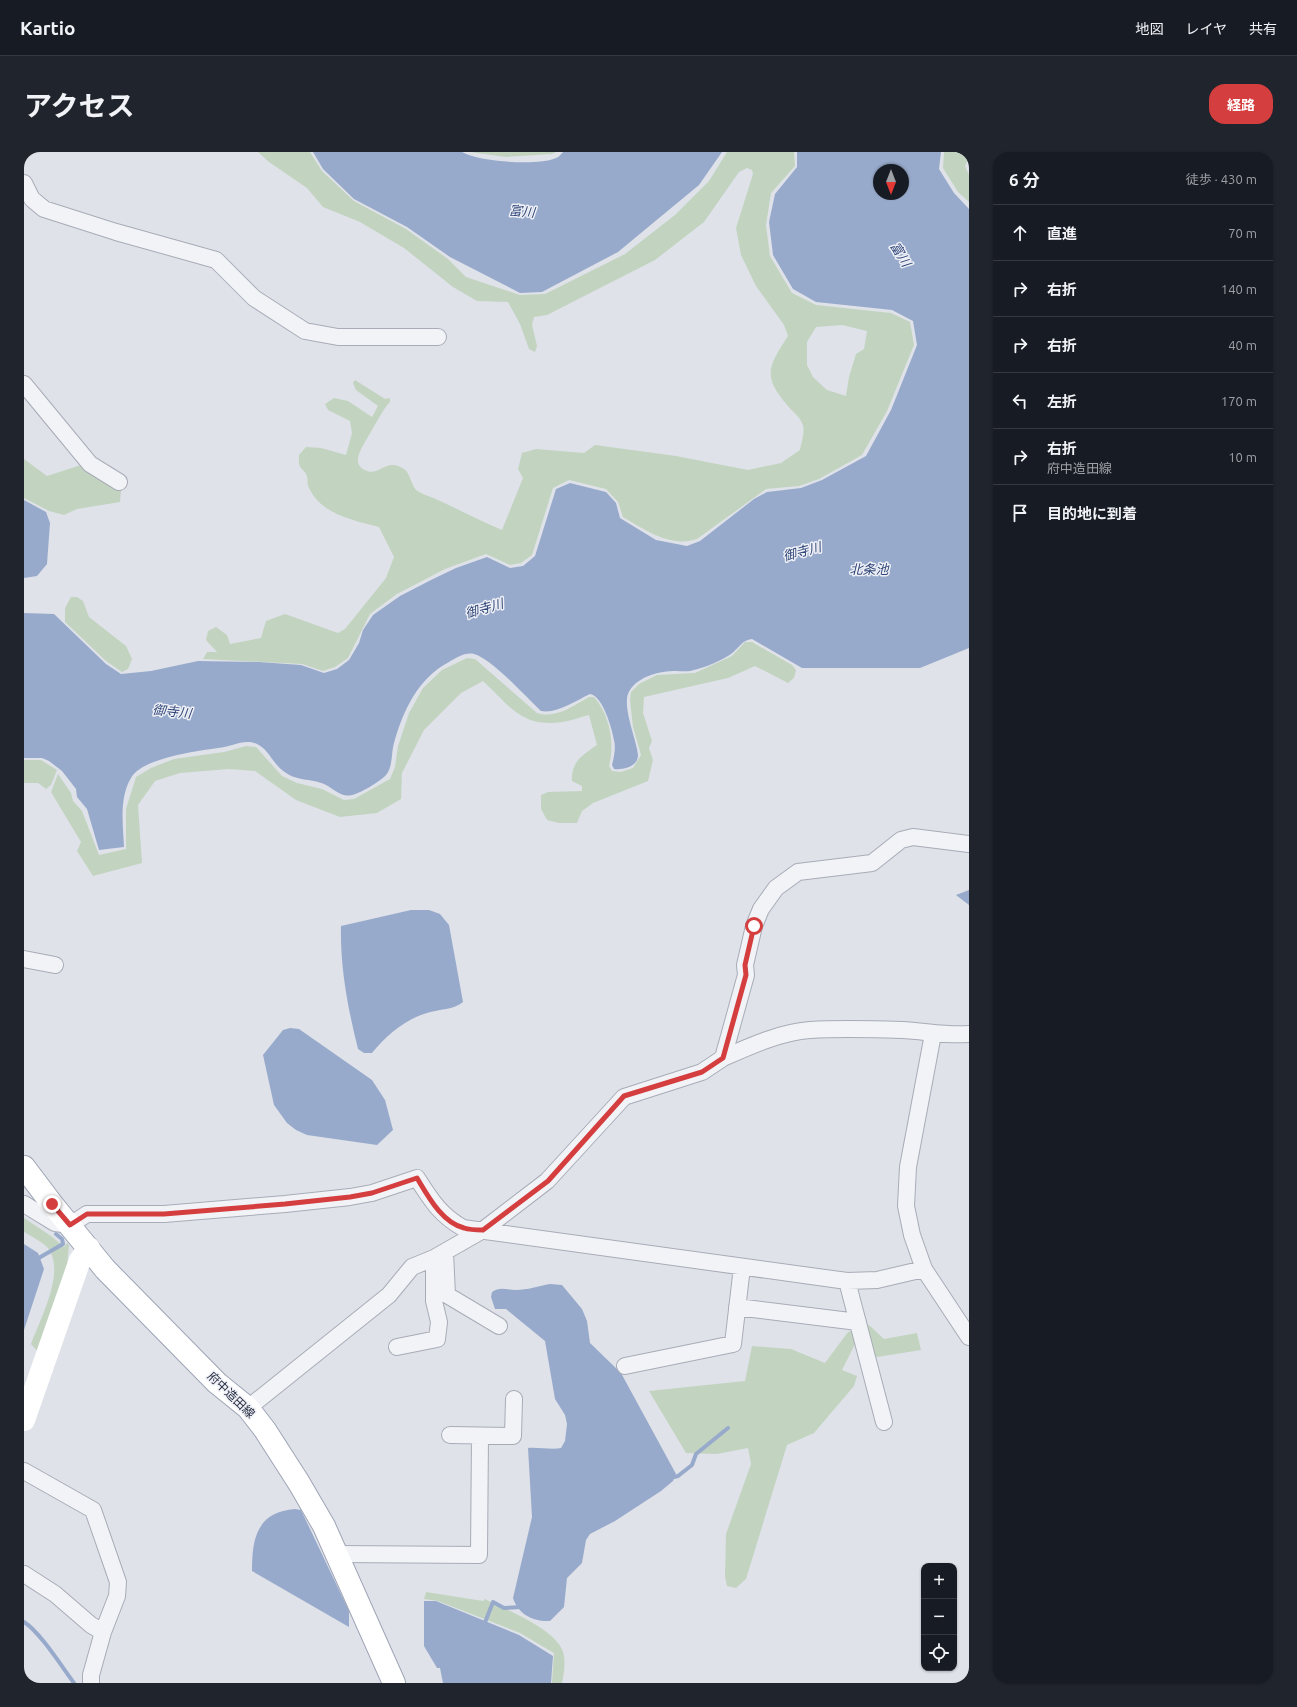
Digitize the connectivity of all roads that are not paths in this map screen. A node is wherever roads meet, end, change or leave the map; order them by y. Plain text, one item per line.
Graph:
1 (24, 183) edge
2 (438, 337) dead end
3 (24, 384) edge
4 (119, 482) dead end
5 (969, 844) edge
6 (24, 959) edge
7 (55, 965) dead end
8 (933, 1034) junction
9 (969, 1034) edge
10 (723, 1058) junction
11 (24, 1167) edge
12 (24, 1204) edge
13 (70, 1225) junction
14 (483, 1230) junction
15 (89, 1248) junction
16 (439, 1255) junction
17 (742, 1267) junction
18 (924, 1270) junction
19 (847, 1281) junction
20 (737, 1307) junction
21 (858, 1322) junction
22 (499, 1326) dead end
23 (969, 1337) edge
24 (398, 1348) dead end
25 (625, 1366) dead end
26 (514, 1399) dead end
27 (248, 1408) junction
28 (24, 1420) edge
29 (884, 1422) dead end
30 (450, 1434) dead end
31 (480, 1436) junction
32 (24, 1471) edge
33 (337, 1554) junction
34 (24, 1574) edge
35 (103, 1632) junction
36 (91, 1683) edge
37 (394, 1683) edge

1 - 2 street
3 - 4 street
5 - 10 street
6 - 7 street
8 - 9 street
8 - 10 street
8 - 18 street
10 - 14 street
11 - 13 main road, 府中造田線
12 - 13 street
13 - 14 street
13 - 15 main road, 府中造田線
14 - 16 street
14 - 17 street
15 - 27 main road, 府中造田線
15 - 28 main road
16 - 22 street
16 - 24 street
16 - 27 street
17 - 19 street
17 - 20 street
18 - 19 street
18 - 23 street
19 - 21 street
20 - 21 street
20 - 25 street
21 - 29 street
26 - 31 street
27 - 33 main road, 府中造田線
30 - 31 street
31 - 33 street
32 - 35 street
33 - 37 main road, 府中造田線
34 - 35 street
35 - 36 street

